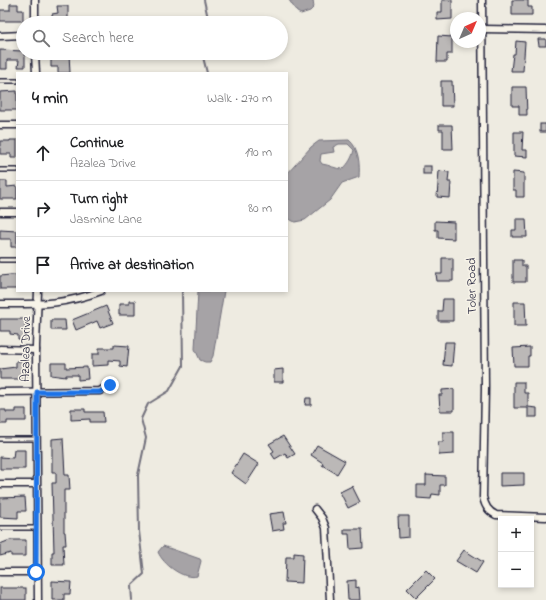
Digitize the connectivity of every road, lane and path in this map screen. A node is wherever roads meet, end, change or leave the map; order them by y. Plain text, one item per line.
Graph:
1 (35, 0) edge
2 (482, 0) edge
3 (482, 12) edge
4 (35, 16) edge
5 (486, 29) edge
6 (546, 30) edge
7 (16, 35) edge
8 (0, 36) edge
9 (482, 48) edge
10 (35, 60) edge
11 (36, 72) edge
12 (0, 81) edge
13 (16, 81) edge
14 (0, 125) edge
15 (16, 125) edge
16 (0, 170) edge
17 (16, 170) edge
18 (0, 212) edge
19 (16, 212) edge
20 (0, 260) edge
21 (16, 260) edge
22 (38, 292) edge
23 (98, 292) edge
24 (0, 304) edge
25 (38, 304) junction
26 (0, 349) edge
27 (36, 350) junction
28 (110, 385) dead end
29 (0, 392) edge
30 (37, 392) junction
31 (0, 439) edge
32 (37, 439) junction
33 (0, 484) edge
34 (36, 484) junction
35 (315, 510) dead end
36 (546, 517) edge
37 (0, 528) edge
38 (36, 528) junction
39 (0, 572) edge
40 (36, 572) junction
41 (38, 600) edge
42 (330, 600) edge

1 - 4 street
2 - 3 street, Toler Road
5 - 6 street
7 - 8 street
9 - 36 street, Toler Road
10 - 11 street
12 - 13 lane
14 - 15 street
16 - 17 lane
18 - 19 street
20 - 21 lane
22 - 25 street, Azalea Drive
23 - 25 street
24 - 25 street
25 - 27 street, Azalea Drive
26 - 27 street
27 - 30 street, Azalea Drive
28 - 30 street
29 - 30 street
30 - 32 street, Azalea Drive
31 - 32 lane
32 - 34 street, Azalea Drive
33 - 34 street
34 - 38 street, Azalea Drive
35 - 42 street
37 - 38 lane
38 - 40 street, Azalea Drive
39 - 40 street
40 - 41 street, Azalea Drive

